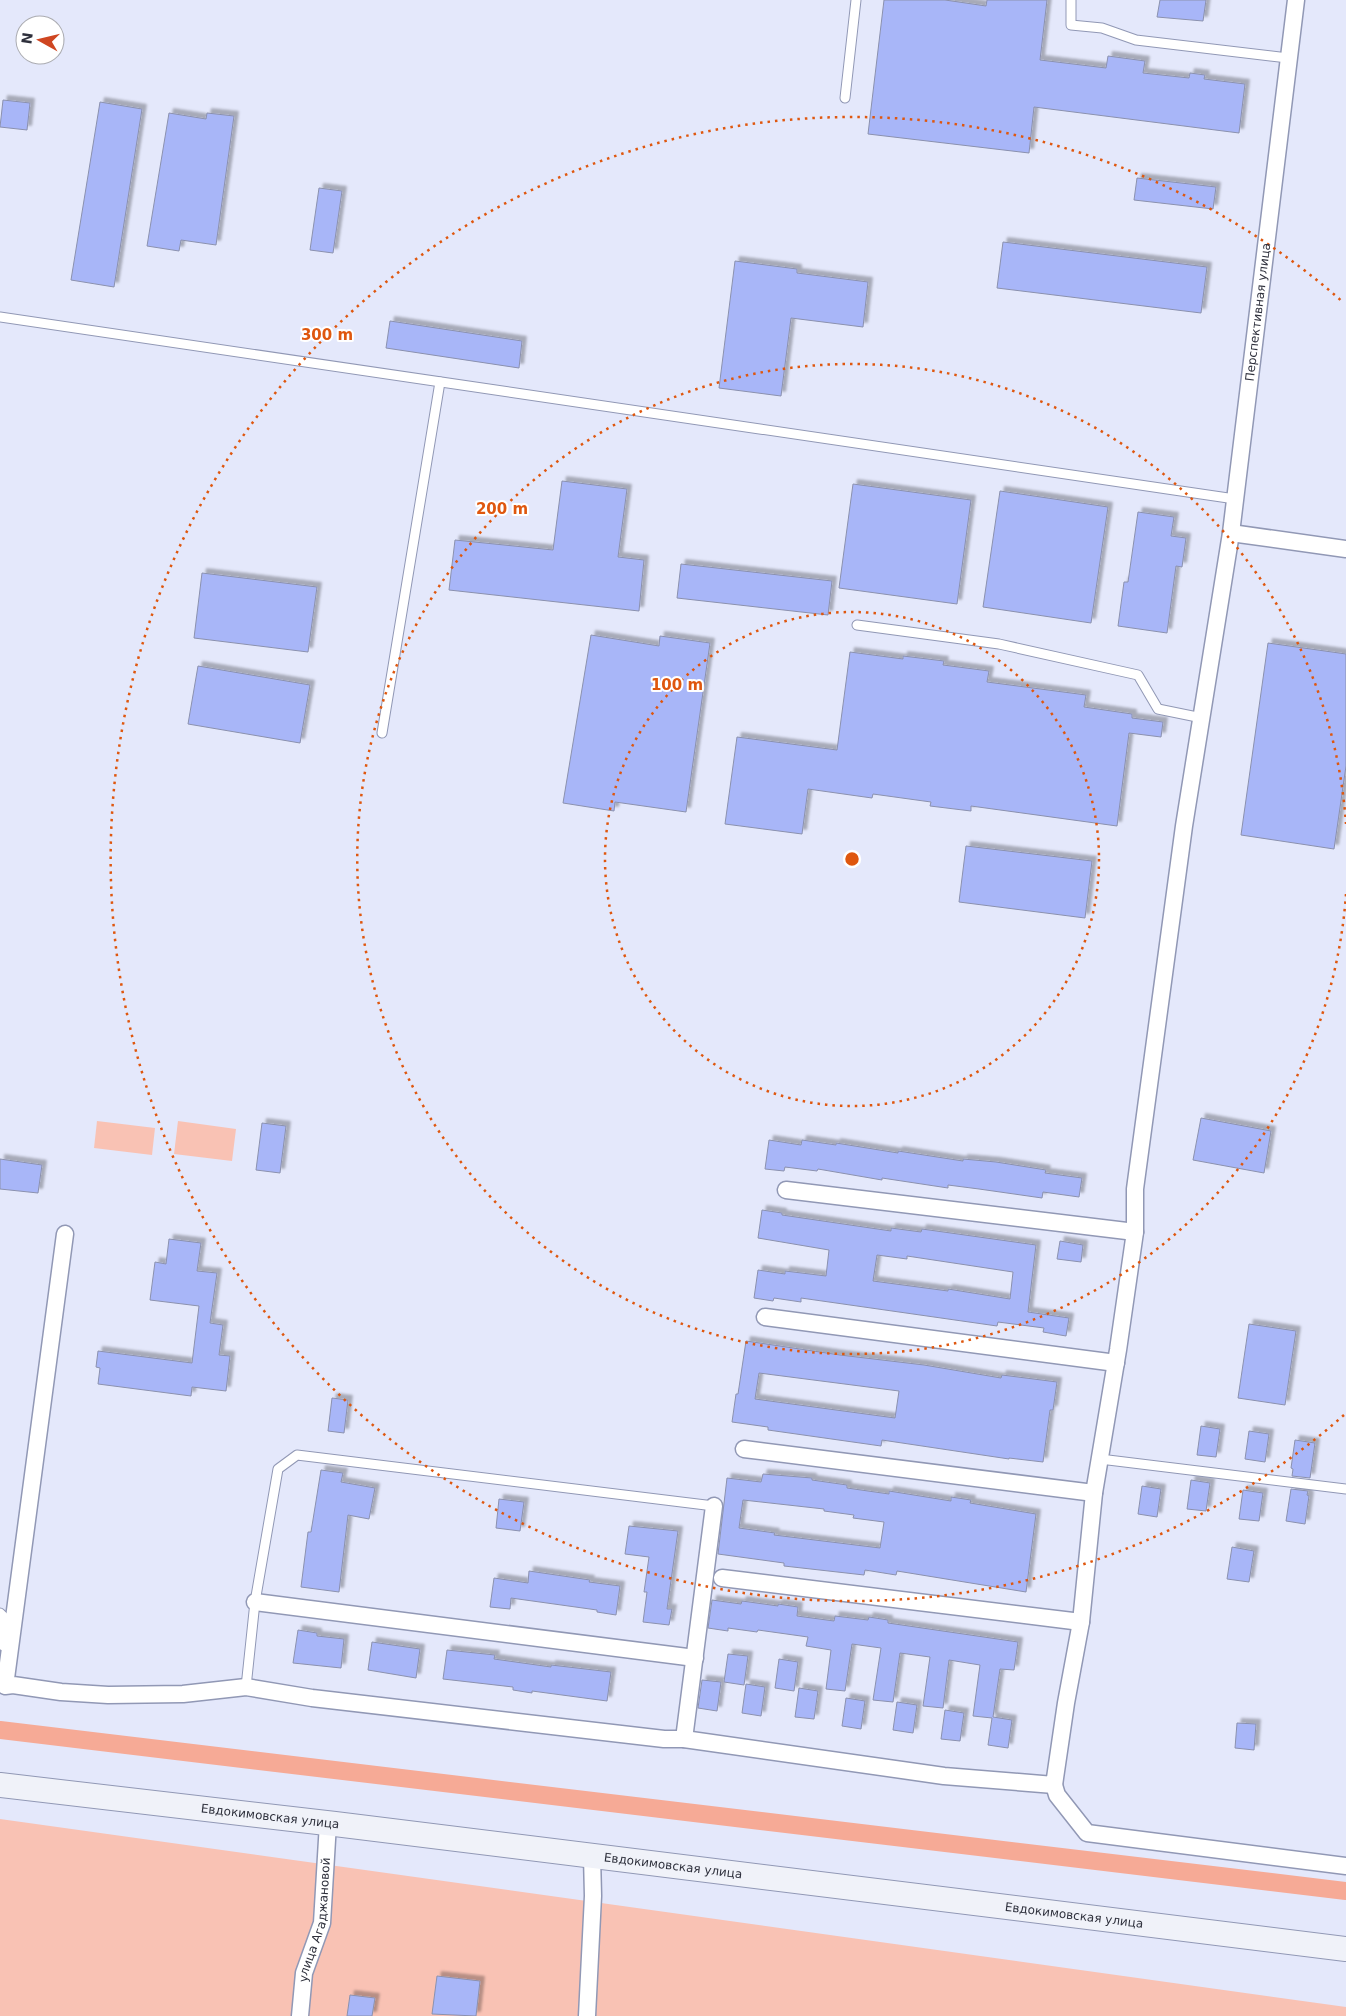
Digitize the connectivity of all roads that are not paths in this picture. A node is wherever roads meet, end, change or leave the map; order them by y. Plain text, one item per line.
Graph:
1 (856, 0) edge
2 (1071, 0) edge
3 (1296, 0) edge
4 (1288, 58) junction
5 (845, 98) dead end
6 (0, 317) edge
7 (440, 382) junction
8 (1235, 499) junction
9 (1231, 533) junction
10 (1346, 549) edge
11 (857, 625) dead end
12 (1202, 718) junction
13 (382, 733) dead end
14 (786, 1190) dead end
15 (1135, 1232) junction
16 (65, 1234) dead end
17 (765, 1317) dead end
18 (1116, 1363) junction
19 (744, 1449) dead end
20 (1100, 1459) junction
21 (1346, 1489) edge
22 (1094, 1493) junction
23 (714, 1506) joint
24 (722, 1578) dead end
25 (255, 1602) junction
26 (0, 1613) edge
27 (1081, 1622) junction
28 (695, 1658) junction
29 (3, 1685) edge
30 (246, 1687) junction
31 (684, 1739) junction
32 (0, 1785) edge
33 (1054, 1786) junction
34 (328, 1823) junction
35 (592, 1856) junction
36 (1346, 1866) edge
37 (1346, 1949) edge
38 (300, 2016) edge
39 (587, 2016) edge

1 - 5 lane
2 - 4 lane
3 - 4 street, Перспективная улица
4 - 8 street, Перспективная улица
6 - 7 lane
7 - 8 lane
7 - 13 lane
8 - 9 street, Перспективная улица
9 - 10 street
9 - 12 street, Перспективная улица
11 - 12 lane
12 - 15 street, Перспективная улица
14 - 15 street
15 - 18 street, Перспективная улица
16 - 29 street
17 - 18 street
18 - 20 street, Перспективная улица
19 - 22 street
20 - 21 lane
20 - 22 street, Перспективная улица
22 - 27 street, Перспективная улица
23 - 25 lane
23 - 28 street
24 - 27 street
25 - 28 street
25 - 30 lane
26 - 29 lane
27 - 33 street, Перспективная улица
28 - 31 street
29 - 30 street
30 - 31 street
31 - 33 street
32 - 34 main road, Евдокимовская улица
33 - 36 street
34 - 35 main road, Евдокимовская улица
34 - 38 street, улица Агаджановой
35 - 37 main road, Евдокимовская улица
35 - 39 street

